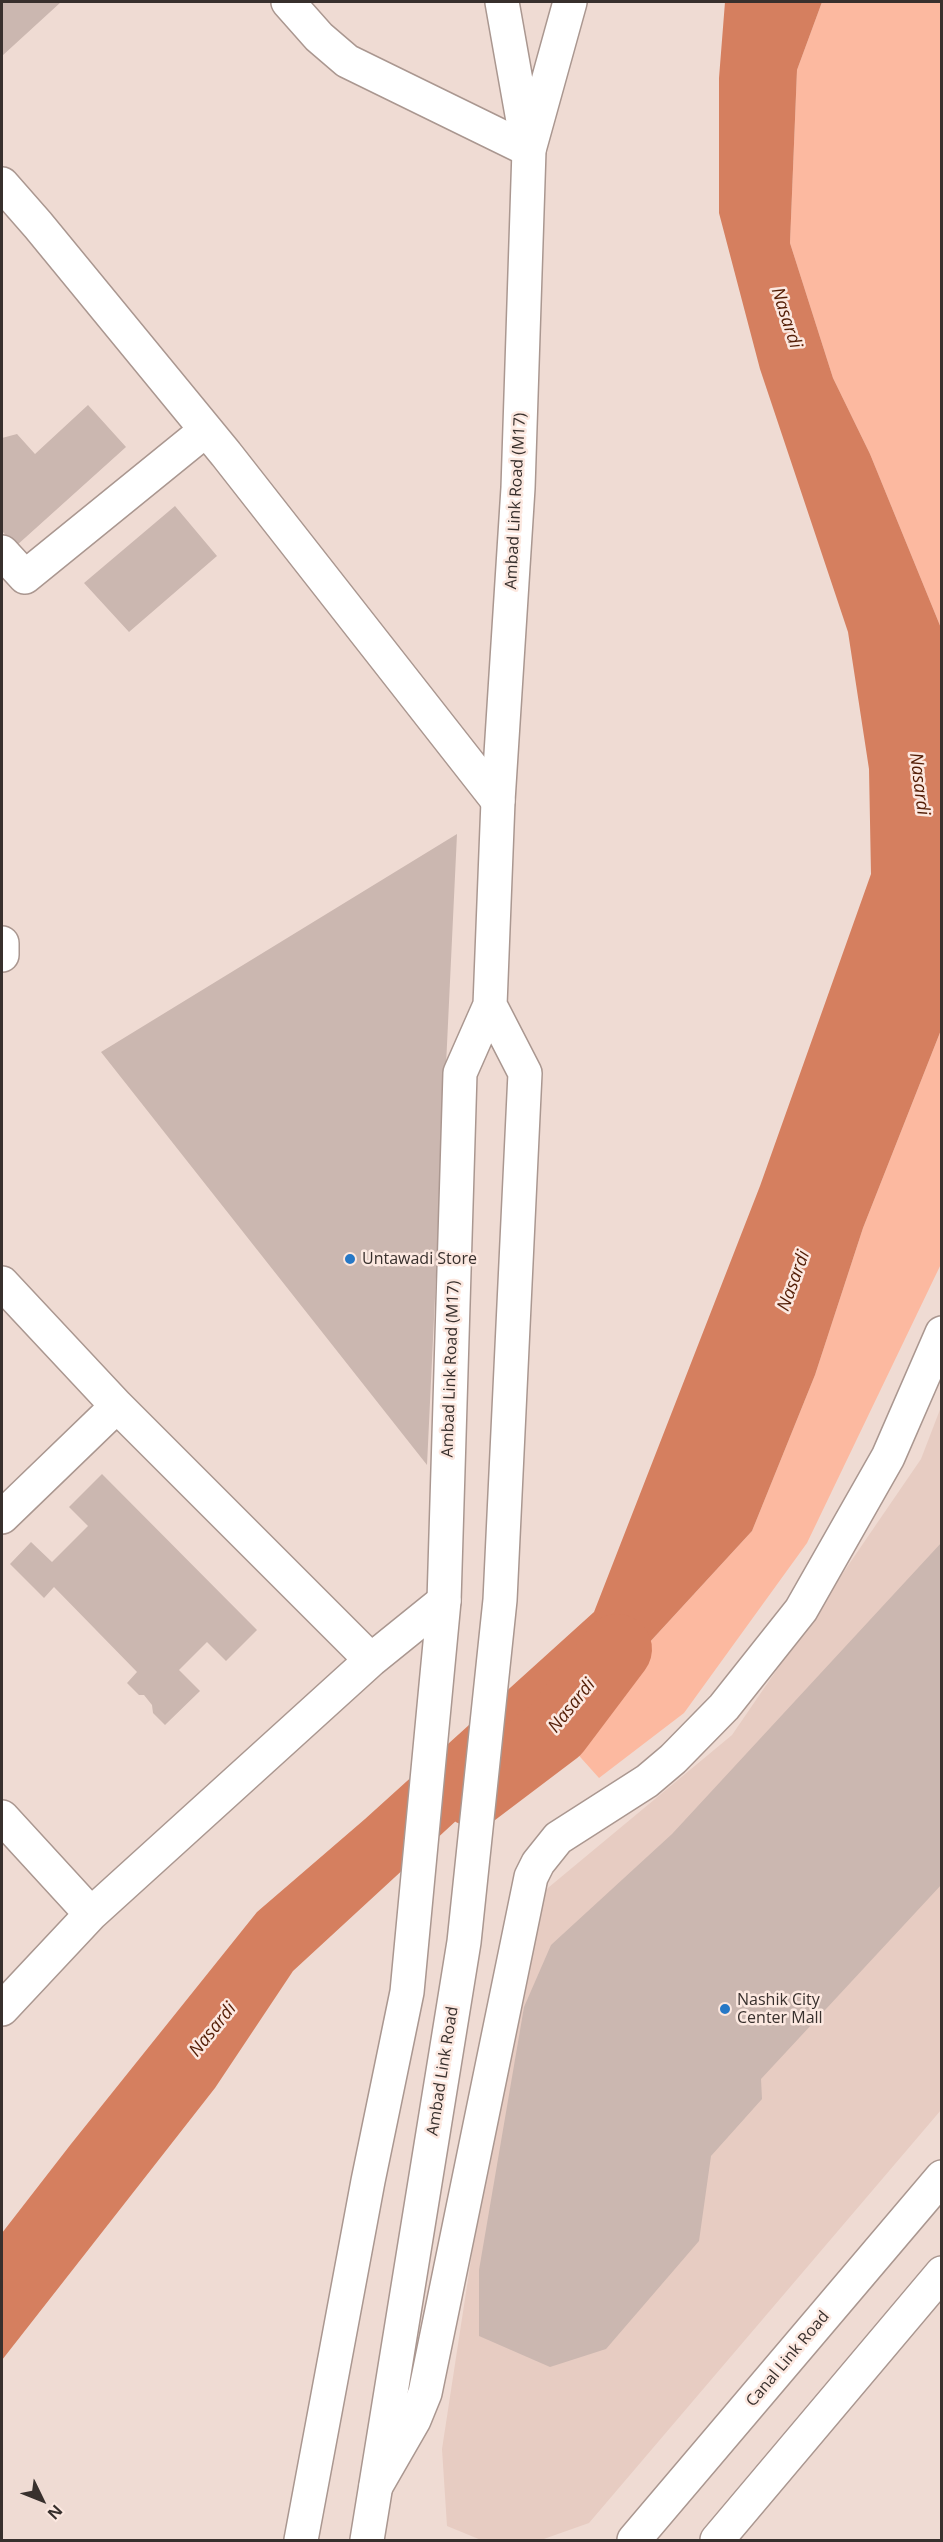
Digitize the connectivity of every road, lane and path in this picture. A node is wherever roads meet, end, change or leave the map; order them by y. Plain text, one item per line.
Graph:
1 (288, 2) edge
2 (502, 2) edge
3 (570, 2) edge
4 (529, 150) junction
5 (2, 184) edge
6 (206, 430) junction
7 (2, 552) edge
8 (498, 801) junction
9 (2, 943) edge
10 (2, 955) edge
11 (490, 1005) junction
12 (2, 1283) edge
13 (942, 1333) edge
14 (117, 1406) junction
15 (2, 1517) edge
16 (500, 1600) joint
17 (444, 1601) junction
18 (371, 1660) junction
19 (2, 1818) edge
20 (91, 1914) junction
21 (2, 2009) edge
22 (942, 2177) edge
23 (942, 2272) edge
24 (400, 2334) junction
25 (436, 2337) junction
26 (375, 2487) junction
27 (301, 2541) edge
28 (367, 2541) edge
29 (634, 2541) edge
30 (717, 2541) edge

1 - 4 main road
2 - 4 main road
3 - 4 main road, Ambad Link Road (M17)
4 - 8 main road, Ambad Link Road (M17)
5 - 6 main road
6 - 7 main road
6 - 8 main road
8 - 11 main road, Ambad Link Road (M17)
9 - 10 main road
11 - 16 main road, Ambad Link Road (M17)
11 - 17 main road, Ambad Link Road (M17)
12 - 14 main road
13 - 25 main road
14 - 15 main road
14 - 18 main road
16 - 24 main road, Ambad Link Road
17 - 18 main road
17 - 27 main road, Ambad Link Road (M17)
18 - 20 main road
19 - 20 main road
20 - 21 main road
22 - 29 main road, Canal Link Road
23 - 30 main road
24 - 25 main road
24 - 26 main road, Ambad Link Road
25 - 26 main road
26 - 28 main road, Ambad Link Road

